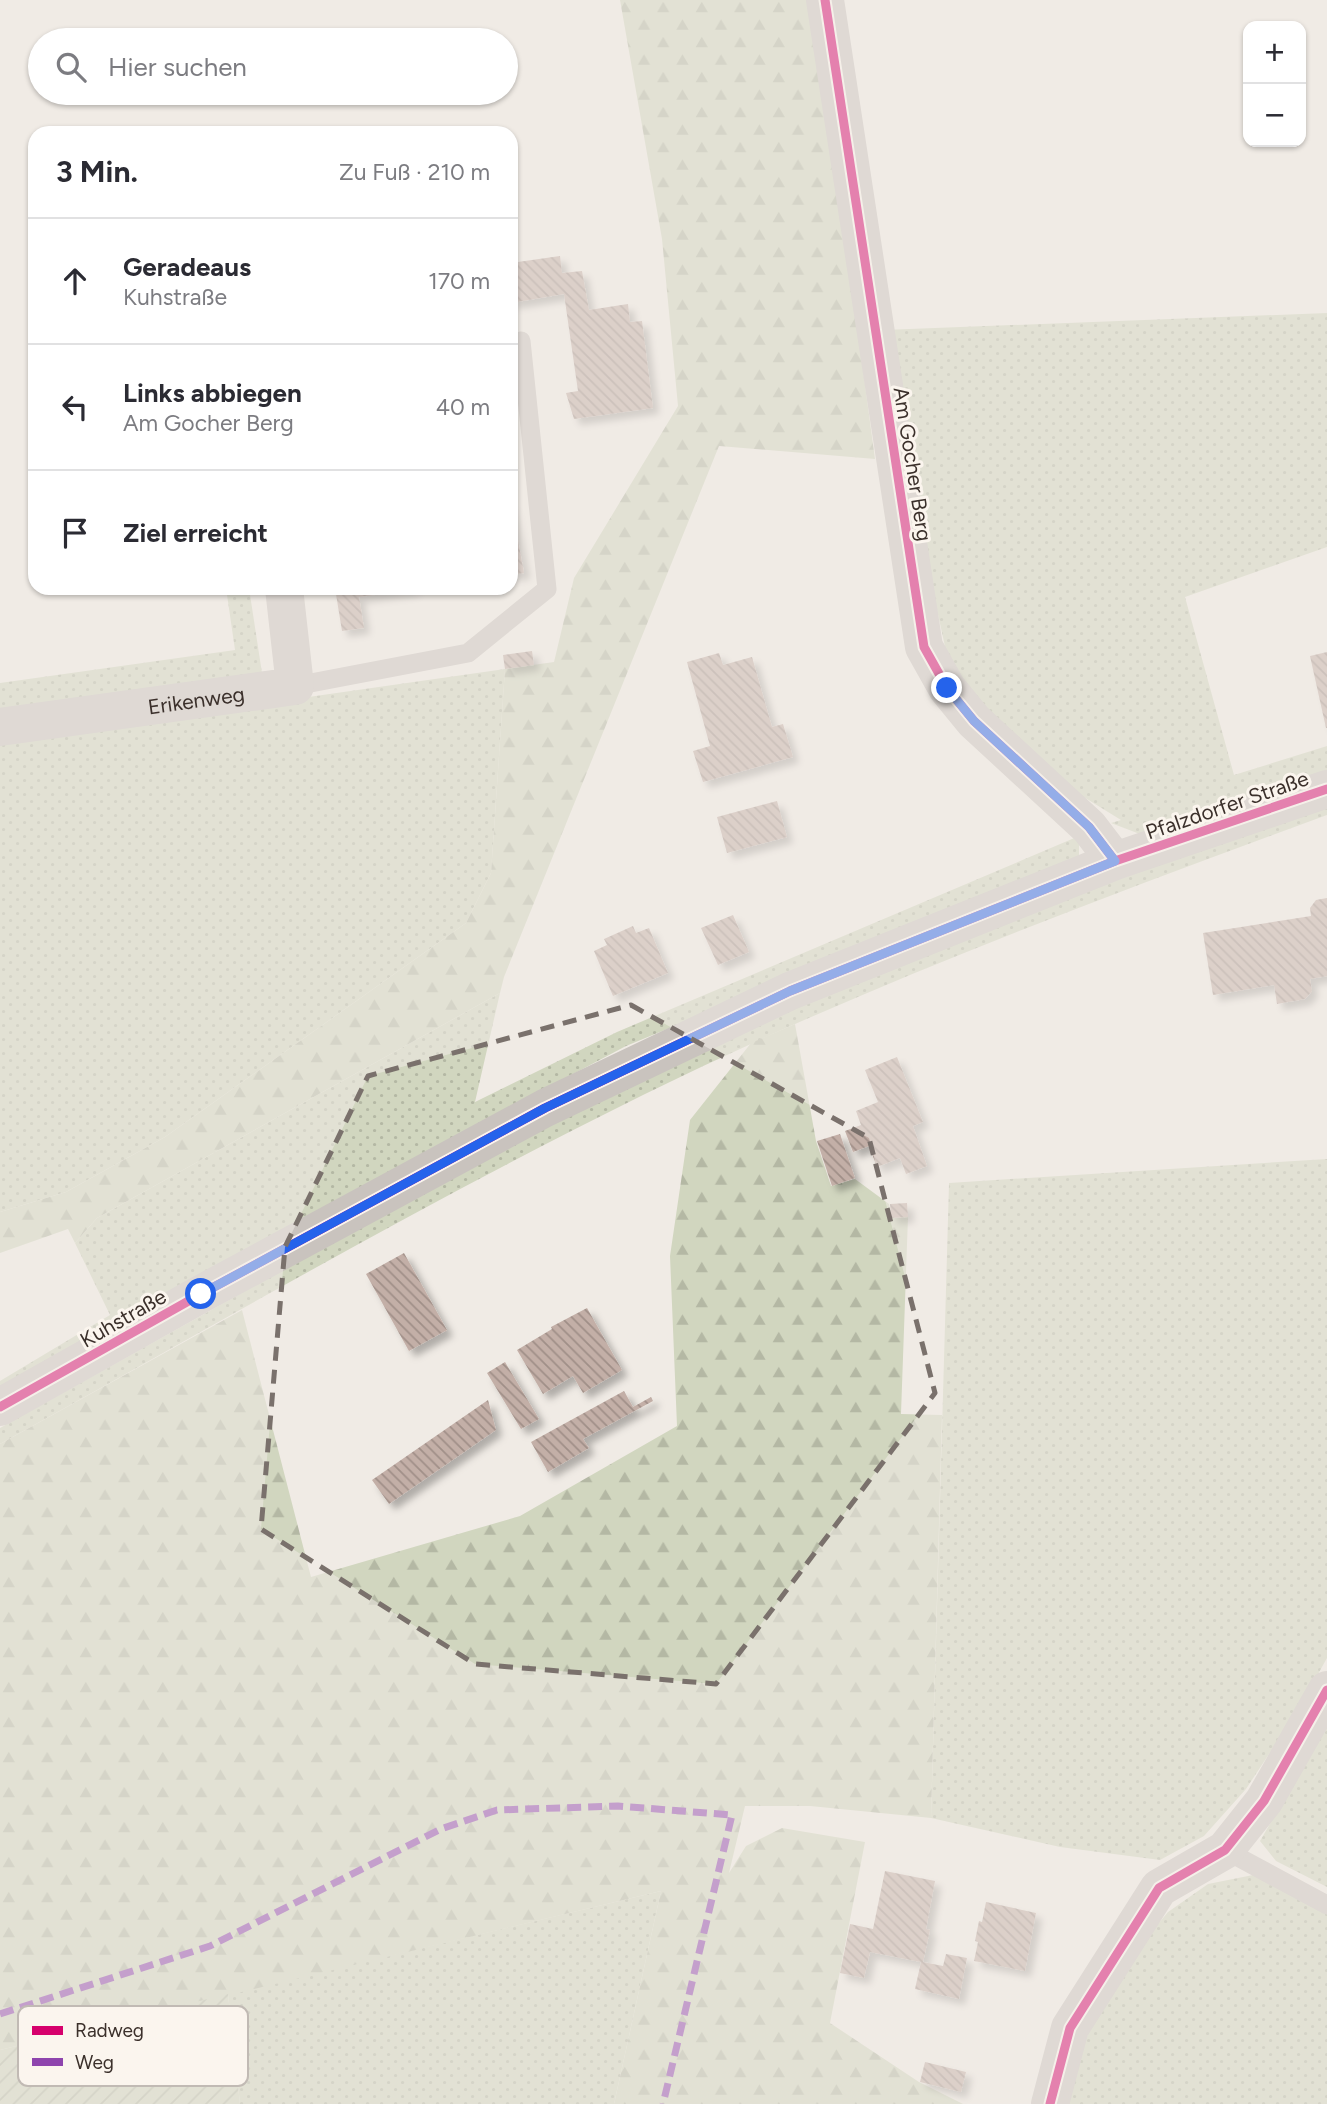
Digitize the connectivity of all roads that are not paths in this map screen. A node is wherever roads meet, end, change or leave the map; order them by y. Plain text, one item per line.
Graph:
1 (832, 1) edge
2 (521, 341) dead end
3 (285, 595) edge
4 (295, 686) junction
5 (0, 727) edge
6 (1327, 789) edge
7 (1126, 857) junction
8 (0, 1407) edge
9 (1327, 1690) edge
10 (1225, 1850) junction
11 (1327, 1905) edge
12 (1050, 2104) edge

1 - 7 street, Am Gocher Berg
2 - 4 lane
3 - 4 street
4 - 5 street, Erikenweg
6 - 7 street, Pfalzdorfer Straße
7 - 8 street, Kuhstraße
9 - 10 street
10 - 11 lane
10 - 12 street

